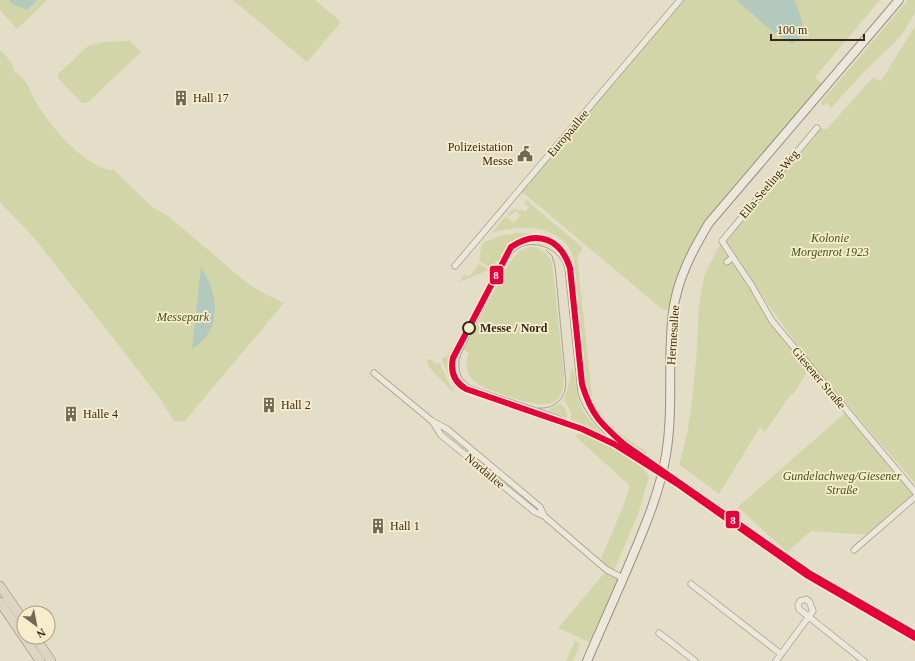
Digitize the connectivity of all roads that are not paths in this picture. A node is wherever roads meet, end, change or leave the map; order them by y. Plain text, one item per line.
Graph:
1 (680, 0) edge
2 (899, 0) edge
3 (818, 128) dead end
4 (722, 241) joint
5 (733, 257) junction
6 (726, 262) dead end
7 (455, 266) dead end
8 (374, 373) dead end
9 (915, 492) edge
10 (915, 497) edge
11 (854, 550) dead end
12 (623, 578) junction
13 (691, 584) dead end
14 (0, 586) edge
15 (0, 602) edge
16 (16, 609) edge
17 (809, 617) junction
18 (659, 633) dead end
19 (40, 645) edge
20 (781, 654) junction
21 (40, 661) edge
22 (51, 661) edge
23 (587, 661) edge
24 (695, 661) edge
25 (776, 661) edge
26 (864, 661) edge

1 - 7 street, Europaallee
2 - 12 main road, Hermesallee
3 - 4 street, Ella-Seeling-Weg
4 - 5 street, Giesener Straße
5 - 6 street
5 - 9 street, Giesener Straße
8 - 12 street, Nordallee
10 - 11 street
12 - 23 main road, Hermesallee
13 - 20 street
14 - 16 highway
15 - 21 highway
17 - 17 street
17 - 20 street
17 - 26 street
18 - 24 street
19 - 22 highway
20 - 25 street

